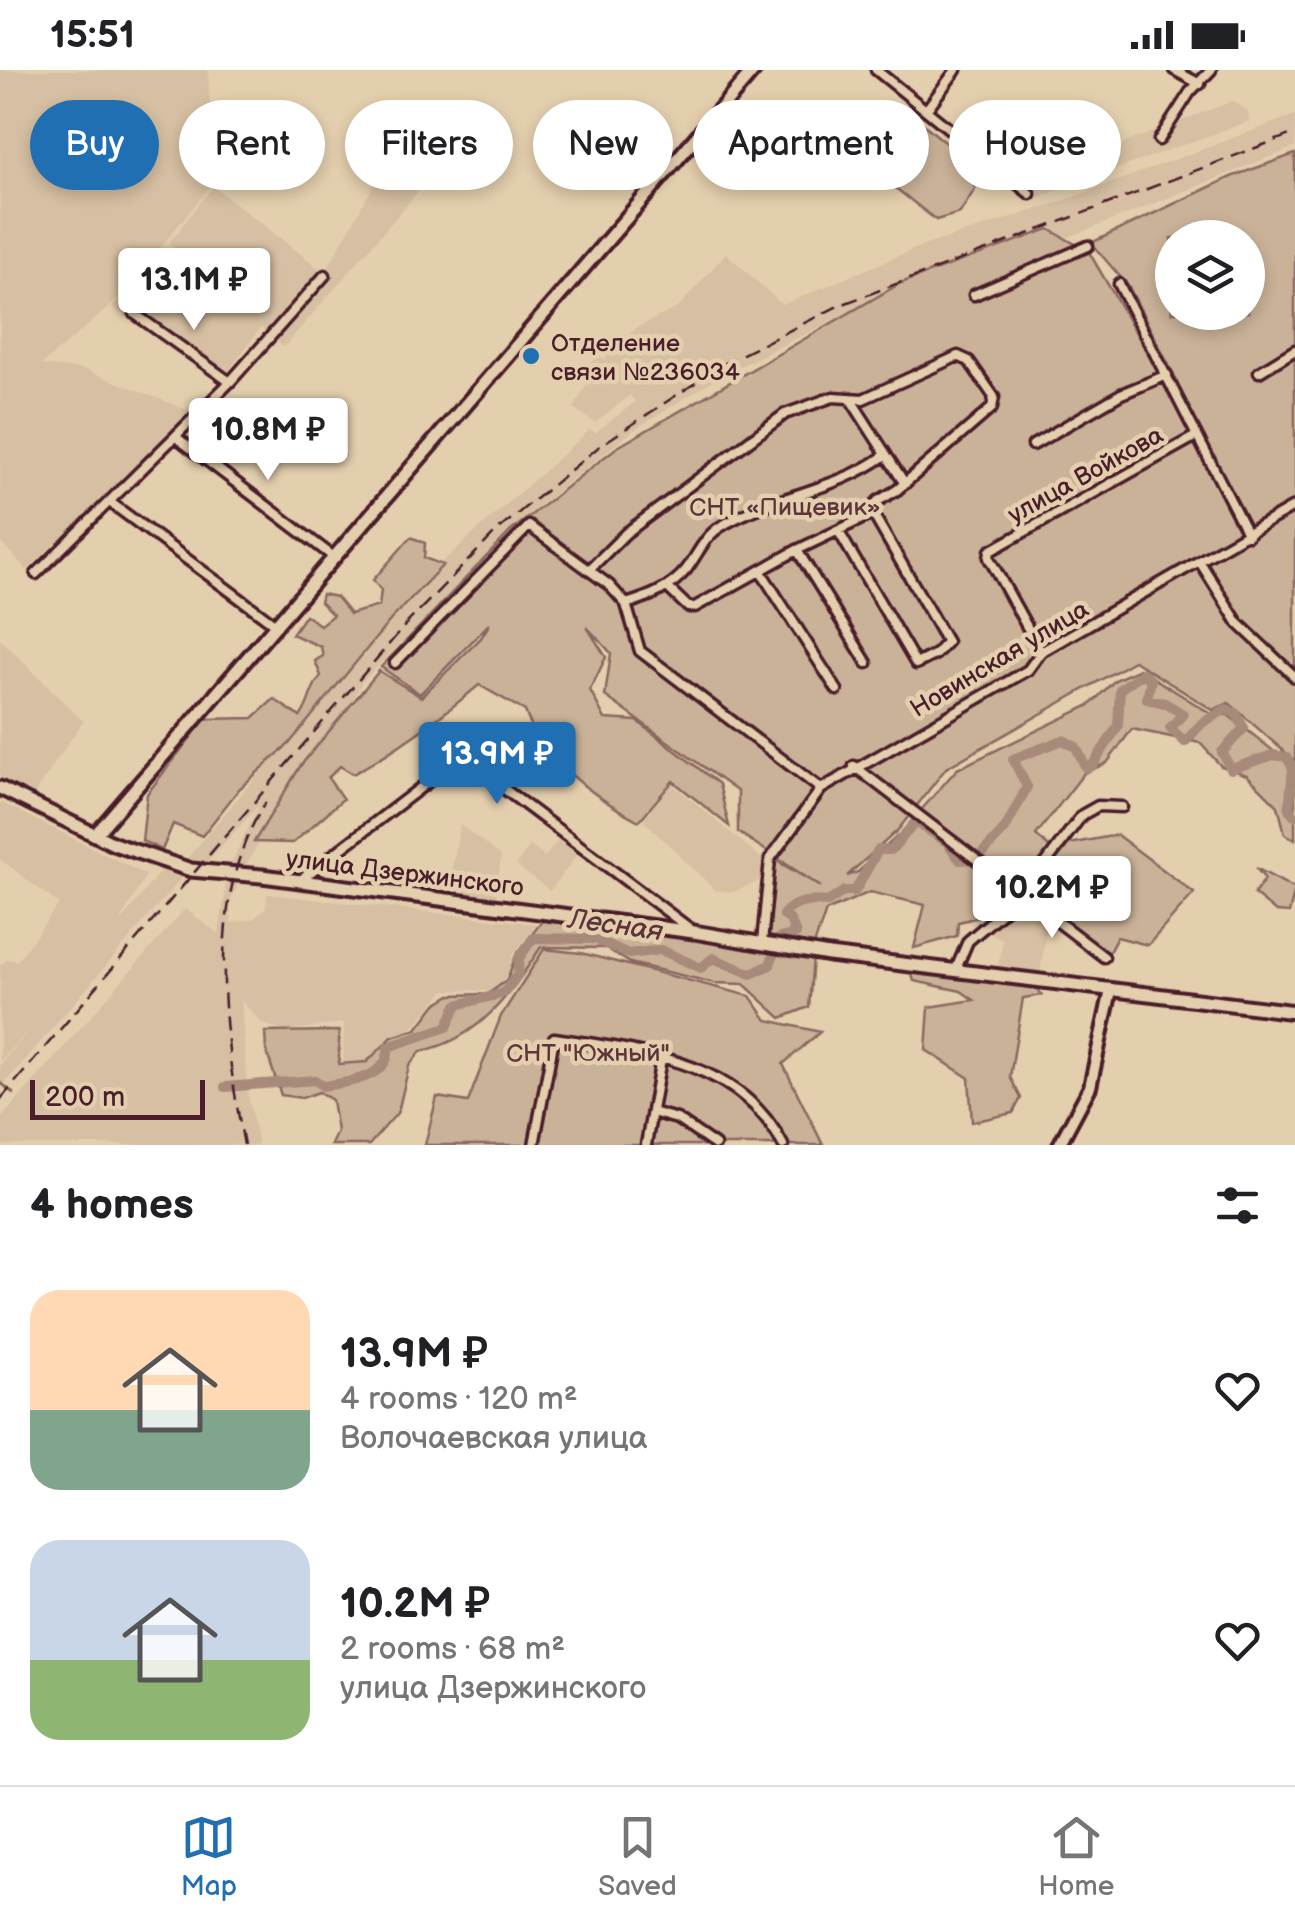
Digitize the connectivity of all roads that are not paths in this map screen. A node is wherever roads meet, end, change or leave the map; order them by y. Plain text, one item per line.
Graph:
1 (754, 70) edge
2 (876, 70) edge
3 (956, 70) edge
4 (1174, 70) edge
5 (1211, 70) edge
6 (1200, 84) junction
7 (915, 100) edge
8 (929, 106) edge
9 (929, 111) edge
10 (1160, 140) dead end
11 (1030, 194) dead end
12 (1088, 246) dead end
13 (325, 275) dead end
14 (1119, 284) dead end
15 (974, 295) dead end
16 (136, 314) dead end
17 (1295, 350) edge
18 (1259, 372) dead end
19 (1167, 375) junction
20 (230, 382) junction
21 (851, 400) junction
22 (176, 436) junction
23 (1196, 436) junction
24 (1033, 445) dead end
25 (884, 456) junction
26 (905, 484) junction
27 (111, 502) junction
28 (1293, 511) edge
29 (872, 512) junction
30 (839, 532) junction
31 (1248, 535) junction
32 (797, 550) junction
33 (335, 558) junction
34 (1200, 562) junction
35 (590, 569) junction
36 (761, 572) junction
37 (36, 574) dead end
38 (667, 587) junction
39 (626, 604) junction
40 (277, 626) junction
41 (1041, 652) junction
42 (396, 664) dead end
43 (867, 664) dead end
44 (1295, 677) edge
45 (837, 690) dead end
46 (854, 766) junction
47 (0, 788) edge
48 (821, 789) junction
49 (1122, 807) dead end
50 (95, 835) junction
51 (299, 881) junction
52 (1022, 895) junction
53 (694, 932) junction
54 (773, 945) junction
55 (1104, 957) dead end
56 (956, 969) junction
57 (1111, 990) junction
58 (1295, 1012) edge
59 (661, 1058) junction
60 (652, 1112) junction
61 (534, 1145) edge
62 (646, 1145) edge
63 (715, 1145) edge
64 (783, 1145) edge
65 (1059, 1145) edge

1 - 33 main road
2 - 7 street
3 - 8 street
4 - 6 street
5 - 6 street
6 - 10 street
9 - 11 street
12 - 15 street
13 - 20 street
14 - 19 street
16 - 20 street
17 - 18 street
19 - 23 street
19 - 24 street
20 - 22 street
21 - 25 street
21 - 26 street
21 - 35 street
22 - 27 street
22 - 33 street
23 - 31 street
23 - 41 street, улица Войкова
25 - 26 street
25 - 38 street
26 - 29 street
27 - 37 street
27 - 40 street
28 - 31 street, Новинская улица
29 - 30 street
29 - 30 street
30 - 32 street
31 - 34 street, Новинская улица
32 - 36 street
32 - 43 street
33 - 40 main road
34 - 41 street, Новинская улица
34 - 44 street
35 - 39 street
35 - 42 street
36 - 38 street
36 - 45 street
38 - 39 street
39 - 48 street
40 - 50 main road
41 - 46 street, Новинская улица
46 - 48 street, Новинская улица
46 - 52 street
47 - 50 main road, улица Дзержинского
48 - 54 street, Новинская улица
49 - 52 street
50 - 51 main road, улица Дзержинского
51 - 53 main road, улица Дзержинского
51 - 53 street
52 - 55 street
52 - 56 street
53 - 54 main road, улица Дзержинского
54 - 56 main road, улица Дзержинского
56 - 57 main road, улица Дзержинского
57 - 58 main road, улица Дзержинского
57 - 65 main road
59 - 60 street
59 - 61 street
59 - 64 street
60 - 62 street
60 - 63 street

